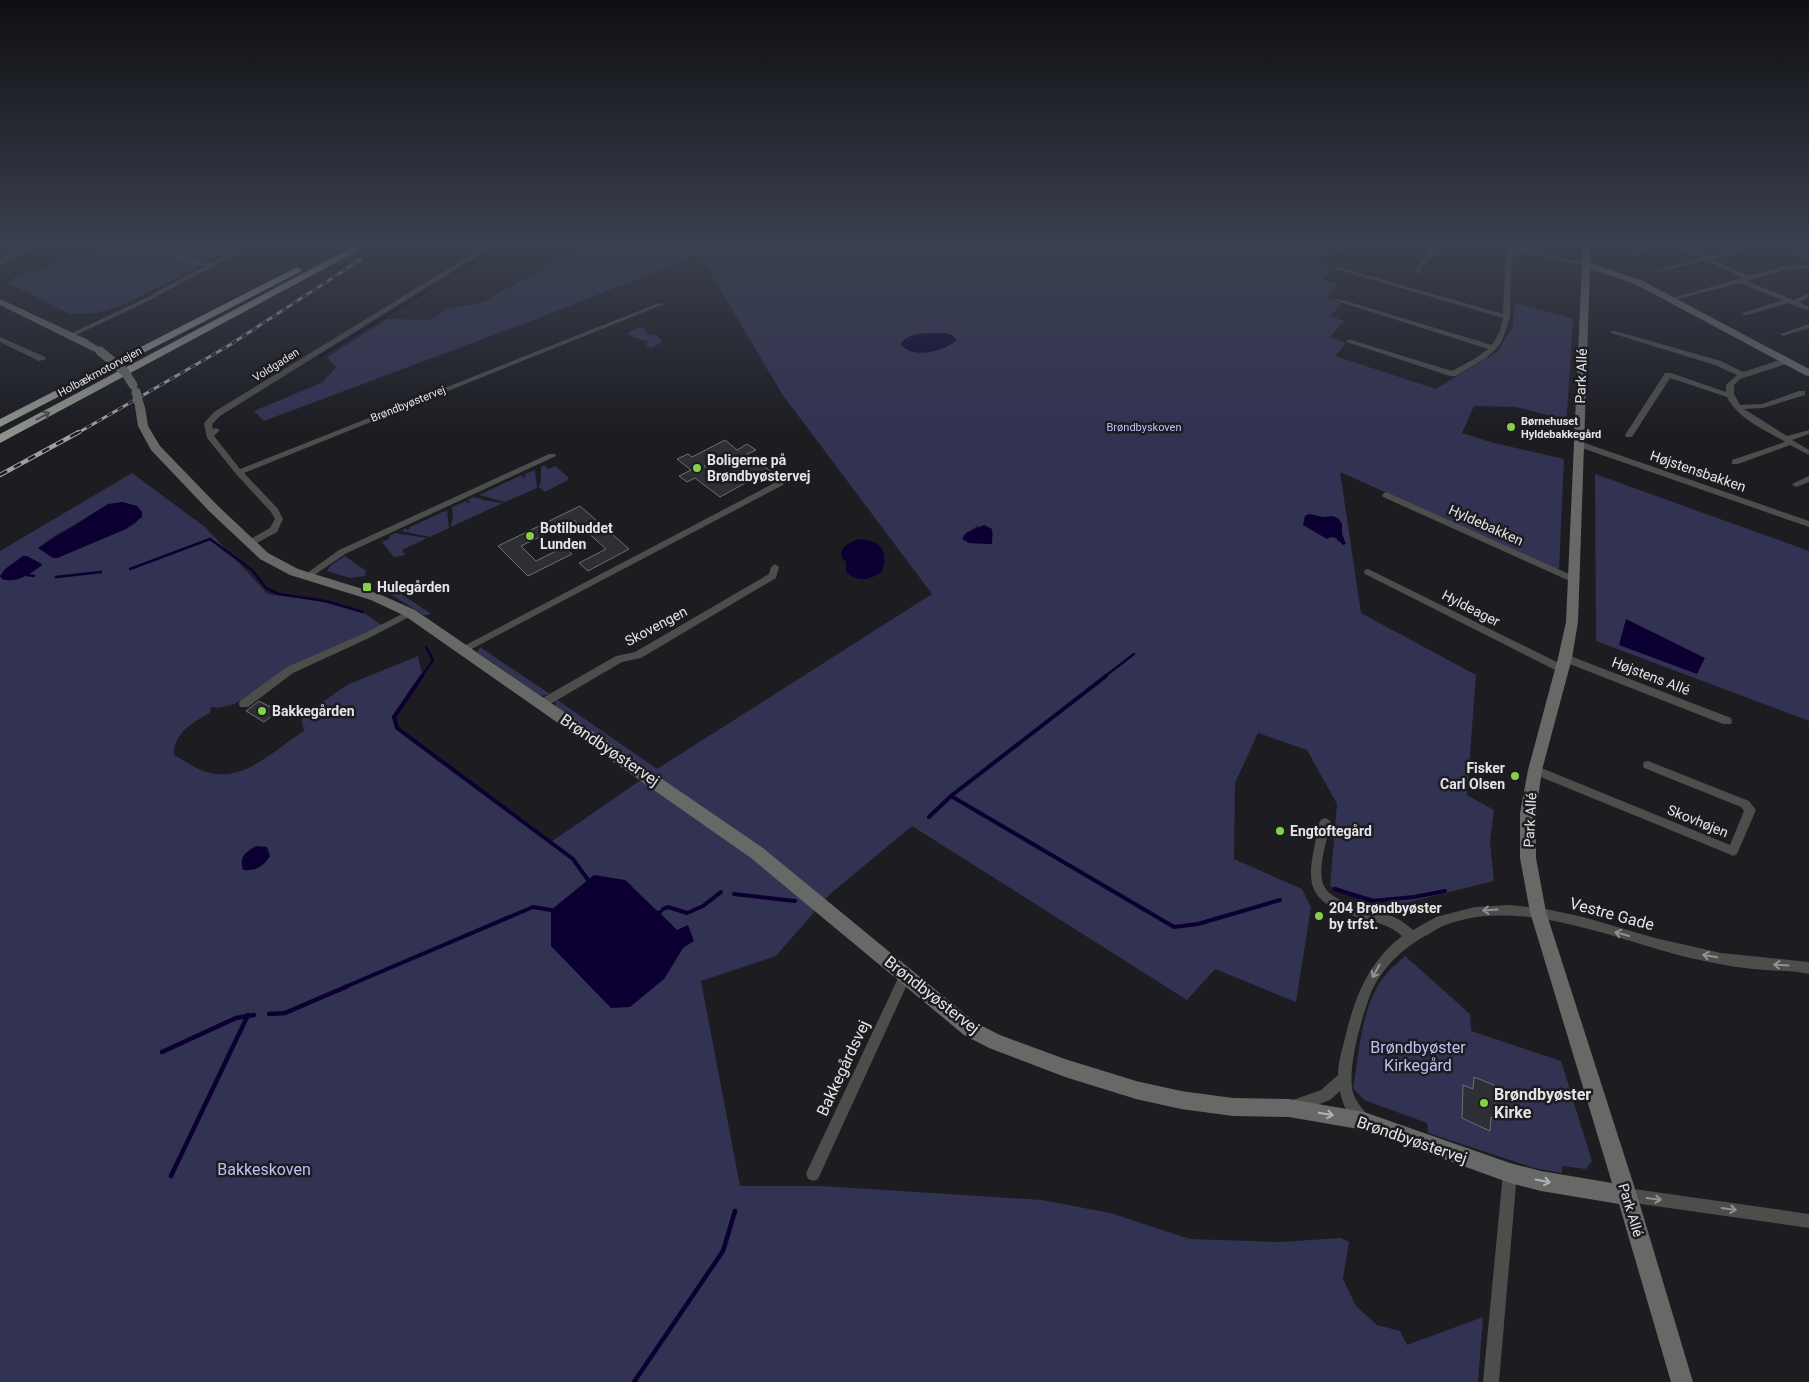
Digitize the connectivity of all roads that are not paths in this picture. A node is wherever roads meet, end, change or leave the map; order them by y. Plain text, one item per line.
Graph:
1 (10, 306) edge
2 (132, 306) edge
3 (227, 306) edge
4 (251, 306) edge
5 (391, 306) edge
6 (655, 306) edge
7 (1357, 306) edge
8 (1470, 306) edge
9 (1507, 306) edge
10 (1584, 306) edge
11 (1683, 306) edge
12 (1767, 306) edge
13 (1745, 314) dead end
14 (1507, 317) junction
15 (1809, 326) edge
16 (1613, 332) dead end
17 (1783, 334) dead end
18 (72, 335) junction
19 (0, 339) edge
20 (1349, 341) dead end
21 (1494, 348) junction
22 (42, 359) dead end
23 (1786, 361) junction
24 (1809, 373) edge
25 (1743, 374) junction
26 (1802, 392) dead end
27 (1730, 395) junction
28 (1737, 407) junction
29 (0, 424) edge
30 (1809, 432) edge
31 (1629, 435) dead end
32 (0, 439) edge
33 (1789, 441) junction
34 (1579, 444) junction
35 (1809, 453) edge
36 (552, 456) dead end
37 (1735, 462) dead end
38 (239, 472) junction
39 (1809, 479) edge
40 (780, 483) dead end
41 (1796, 484) dead end
42 (1386, 495) dead end
43 (1809, 524) edge
44 (250, 543) junction
45 (775, 567) dead end
46 (1368, 572) dead end
47 (307, 576) junction
48 (1575, 580) junction
49 (410, 613) junction
50 (463, 650) junction
51 (1564, 663) junction
52 (244, 704) dead end
53 (543, 704) junction
54 (1727, 720) dead end
55 (1648, 765) dead end
56 (1534, 770) junction
57 (1325, 823) dead end
58 (1538, 912) junction
59 (1411, 937) junction
60 (1809, 968) edge
61 (905, 976) junction
62 (1344, 1079) junction
63 (1288, 1108) junction
64 (1364, 1122) junction
65 (1510, 1173) junction
66 (813, 1174) dead end
67 (1627, 1196) junction
68 (1809, 1221) edge
69 (1491, 1382) edge
70 (1682, 1382) edge

1 - 18 street, Brøndbyøstervej
2 - 18 street
3 - 29 highway, Holbækmotorvejen
32 -> 4 highway, Holbækmotorvejen
5 - 38 street, Voldgaden
6 - 38 street, Brøndbyøstervej
7 - 21 street
8 - 14 street
9 - 14 street
10 - 34 street, Park Allé
11 - 23 street
12 - 13 street
14 - 21 street
15 - 17 street
16 - 25 street
18 - 44 street, Brøndbyøstervej, bridge
19 - 22 street
20 - 21 street
23 - 24 street
23 - 25 street
25 - 27 street
26 - 28 street
27 - 28 street
27 - 31 street
28 - 33 street
30 - 33 street
33 - 35 street
33 - 37 street
34 - 43 street, Højstensbakken
34 - 48 street, Park Allé
36 - 47 street
38 - 44 street
39 - 41 street
40 - 50 street
42 - 48 street, Hyldebakken
44 - 47 street, Brøndbyøstervej
45 - 53 street, Skovengen
46 - 51 street, Hyldeager
47 - 49 street, Brøndbyøstervej
48 - 51 street, Park Allé
49 - 50 street, Brøndbyøstervej
49 - 52 street
50 - 53 street, Brøndbyøstervej
51 - 54 street, Højstens Allé
51 - 56 street, Park Allé
53 - 61 street, Brøndbyøstervej
55 - 56 street, Skovhøjen
56 - 58 street, Park Allé
57 - 59 street
58 -> 59 street, Vestre Gade
60 -> 58 street, Vestre Gade
58 - 67 street, Park Allé
59 -> 62 street, Vestre Gade
61 - 63 street, Brøndbyøstervej
61 - 66 street, Bakkegårdsvej
62 - 63 street
62 - 64 street, Vestre Gade
63 -> 64 street, Brøndbyøstervej
64 - 65 street, Brøndbyøstervej
65 -> 67 street, Brøndbyøstervej
65 - 69 street
67 -> 68 street, Brøndbyøstervej
67 - 70 street, Park Allé

